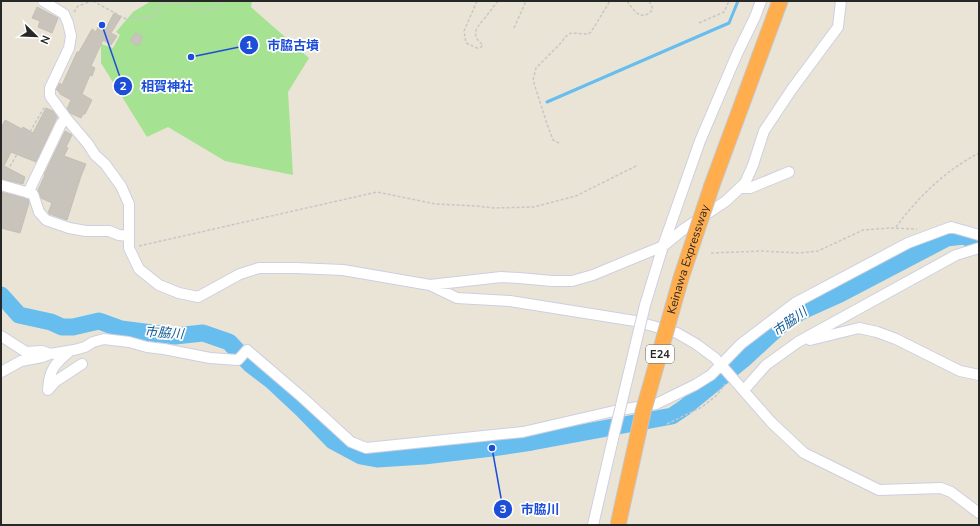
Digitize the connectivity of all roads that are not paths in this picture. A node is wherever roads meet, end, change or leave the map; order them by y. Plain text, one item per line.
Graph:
1 (43, 1) edge
2 (761, 1) edge
3 (780, 1) edge
4 (841, 1) edge
5 (66, 118) junction
6 (789, 172) dead end
7 (3, 180) edge
8 (740, 188) junction
9 (28, 193) junction
10 (979, 235) edge
11 (128, 236) junction
12 (663, 246) junction
13 (979, 248) edge
14 (430, 286) junction
15 (1, 336) edge
16 (798, 342) junction
17 (70, 351) junction
18 (50, 354) junction
19 (82, 364) dead end
20 (721, 365) junction
21 (1, 372) edge
22 (979, 375) edge
23 (744, 390) junction
24 (979, 513) edge
25 (593, 525) edge
26 (618, 525) edge

1 - 5 street
2 - 12 street
3 - 26 highway, Keinawa Expressway / E24, bridge
4 - 8 street
5 - 9 street
5 - 11 street
6 - 8 street
7 - 9 street
8 - 12 street
9 - 11 street
10 - 20 street
11 - 14 street
12 - 14 street
12 - 25 street, bridge
13 - 16 street
14 - 20 street
15 - 18 street
16 - 22 street
16 - 23 street
17 - 18 street
17 - 19 street
17 - 20 street
18 - 21 street
20 - 23 street
23 - 24 street

